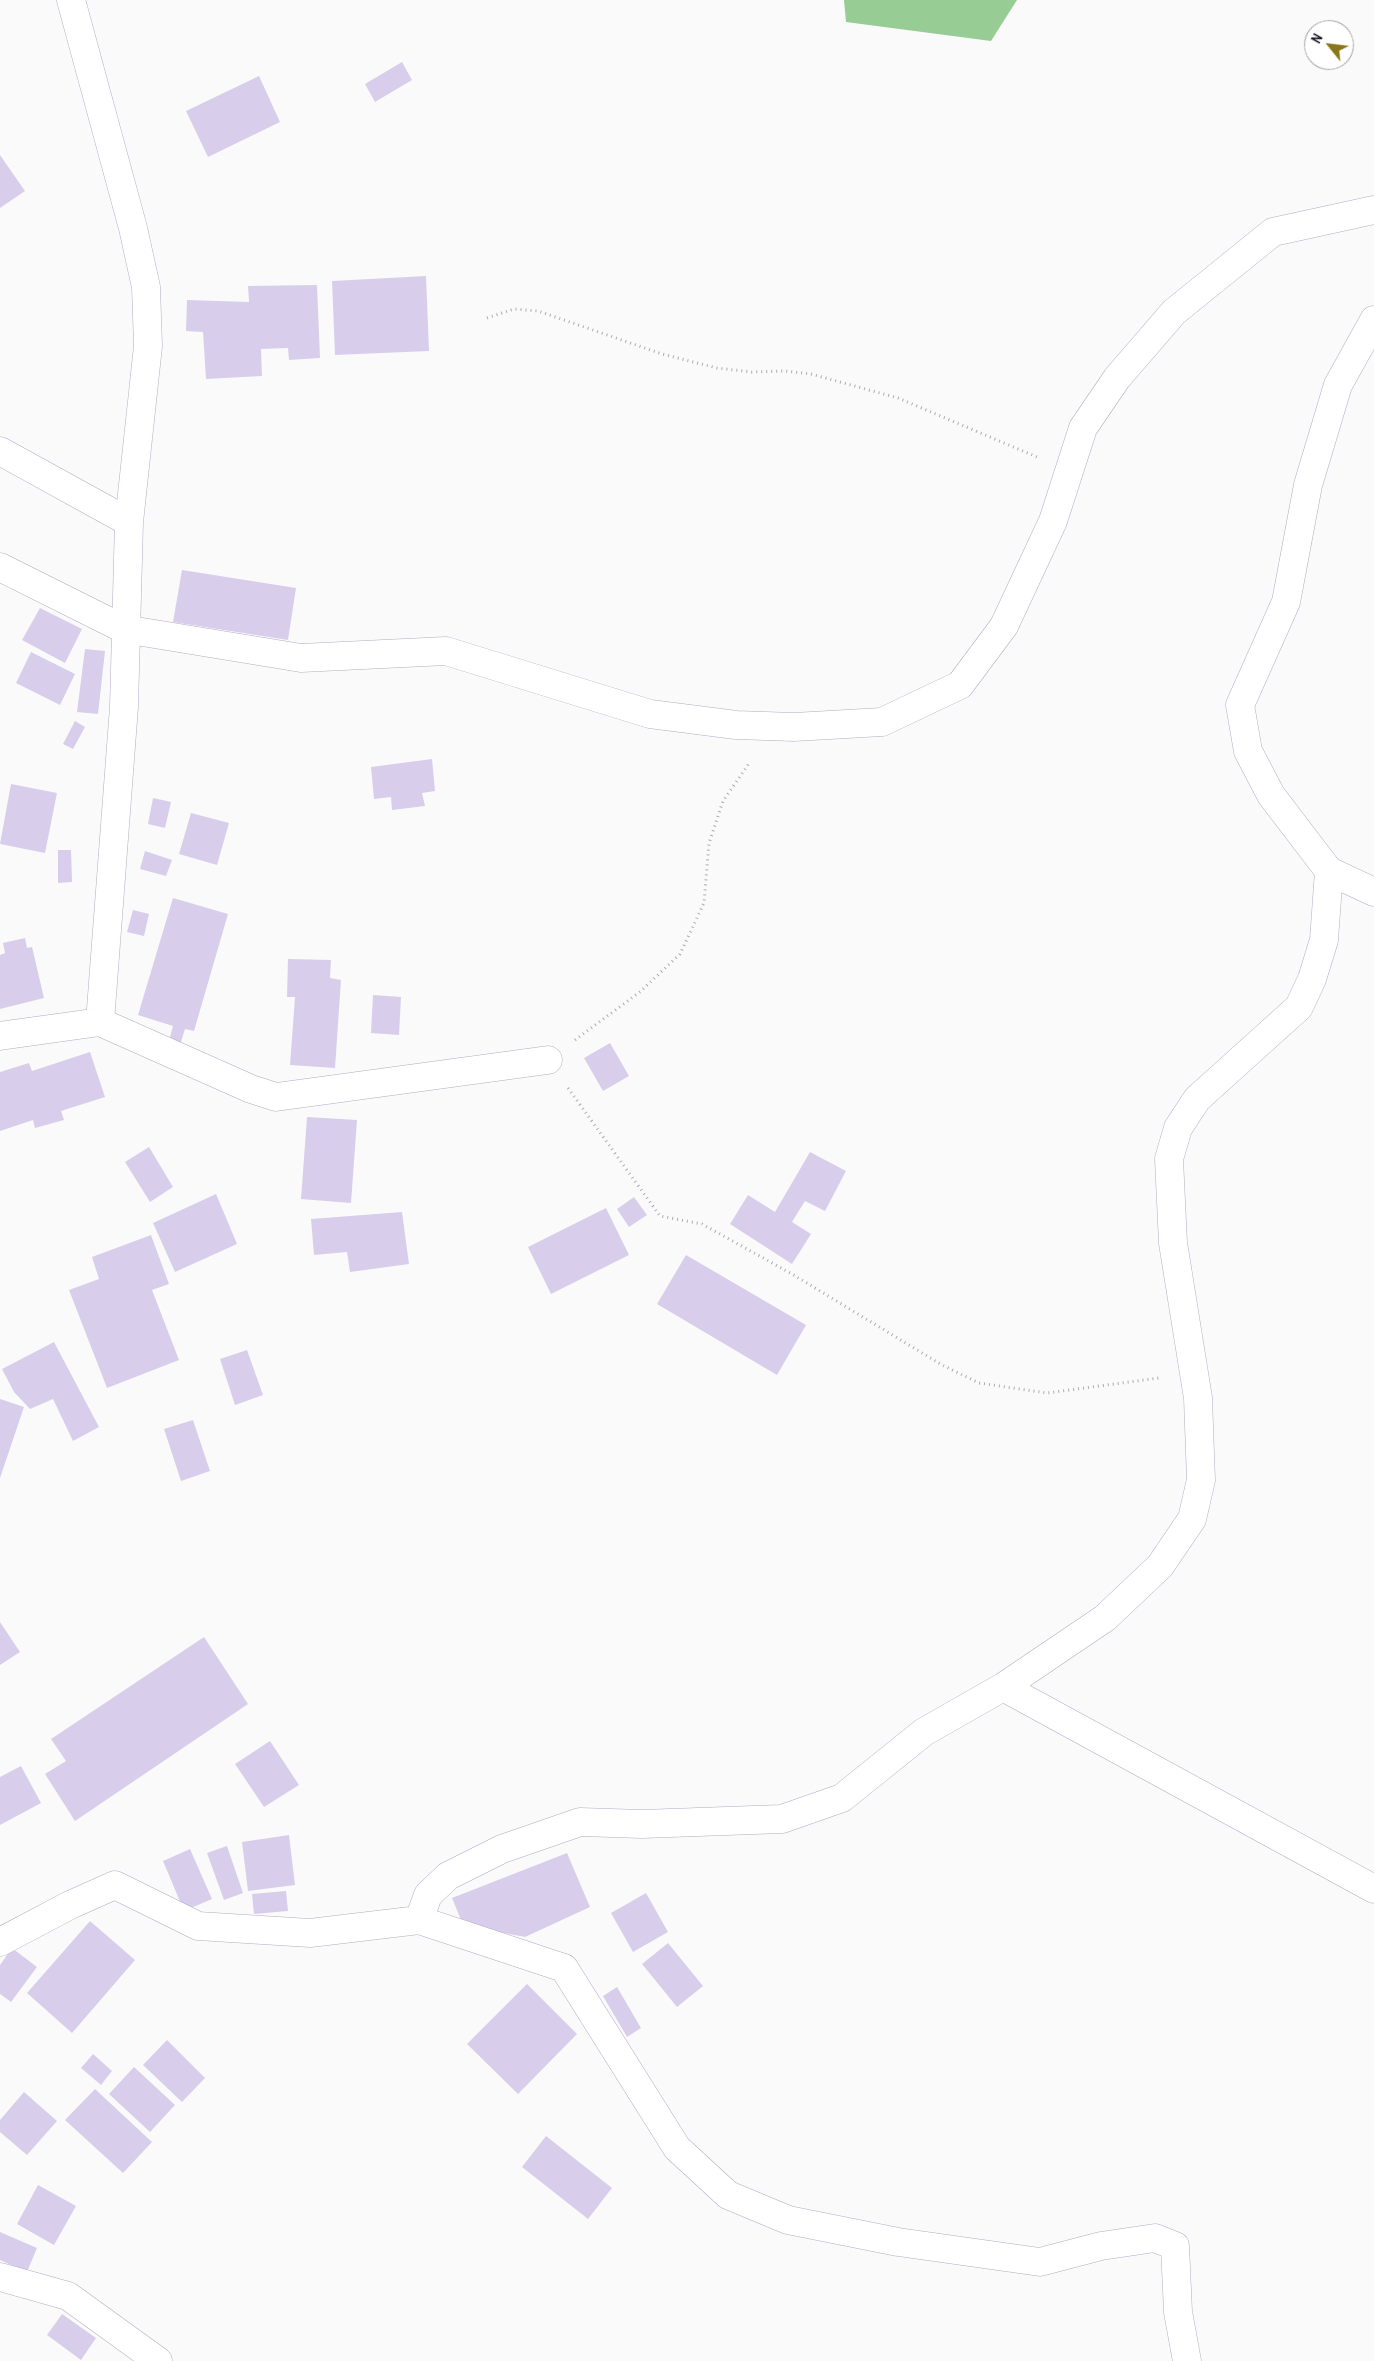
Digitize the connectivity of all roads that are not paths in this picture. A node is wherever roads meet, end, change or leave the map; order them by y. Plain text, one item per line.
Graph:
1 (71, 0) edge
2 (1374, 210) edge
3 (1374, 320) edge
4 (0, 452) edge
5 (129, 522) junction
6 (0, 567) edge
7 (124, 629) junction
8 (1329, 871) junction
9 (1374, 892) edge
10 (100, 1022) junction
11 (0, 1036) edge
12 (548, 1060) road end
13 (1004, 1687) junction
14 (1374, 1889) edge
15 (419, 1920) junction
16 (0, 1942) edge
17 (0, 2277) edge
18 (158, 2361) edge
19 (1187, 2361) edge

1 - 5 street
2 - 7 street
3 - 8 street
4 - 5 street
5 - 7 street
6 - 7 street
7 - 10 street
8 - 9 street
8 - 13 street
10 - 11 street
10 - 12 street
13 - 14 street
13 - 15 street
15 - 16 street
15 - 19 street
17 - 18 street

